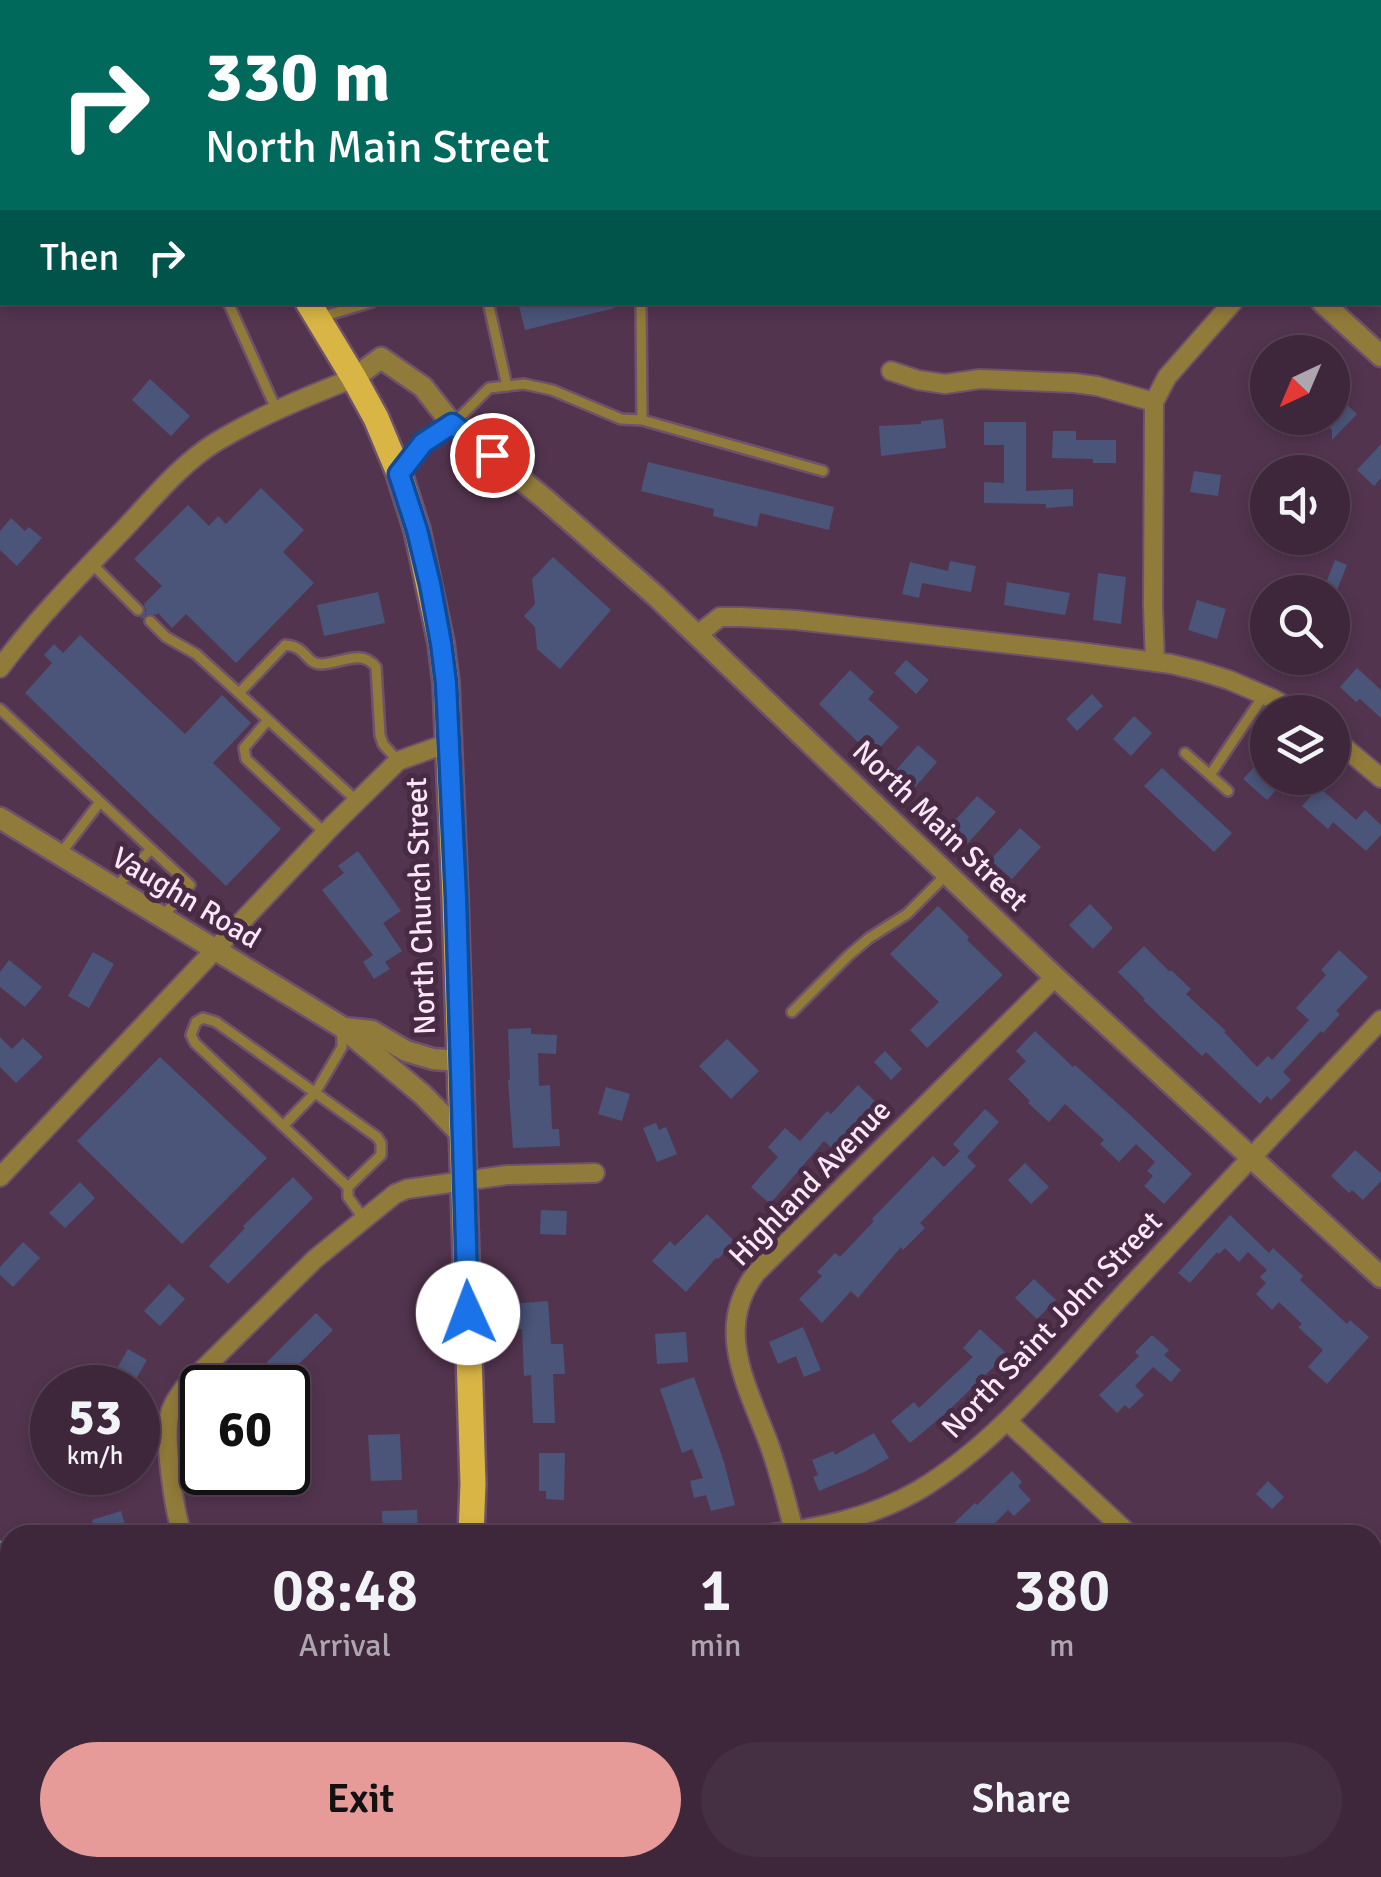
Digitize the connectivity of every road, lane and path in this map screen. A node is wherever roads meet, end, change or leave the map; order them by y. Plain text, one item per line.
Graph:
1 (229, 305) edge
2 (350, 305) edge
3 (489, 305) edge
4 (641, 305) edge
5 (1230, 305) edge
6 (1325, 305) edge
7 (313, 310) edge
8 (1381, 356) edge
9 (891, 371) dead end
10 (354, 378) junction
11 (507, 386) junction
12 (1154, 402) junction
13 (277, 411) junction
14 (642, 420) junction
15 (452, 424) junction
16 (823, 470) dead end
17 (399, 474) junction
18 (91, 563) junction
19 (138, 610) dead end
20 (150, 621) dead end
21 (698, 636) junction
22 (1155, 662) junction
23 (0, 668) edge
24 (239, 693) junction
25 (1264, 695) edge
26 (0, 709) edge
27 (1250, 716) edge
28 (268, 720) junction
29 (448, 743) junction
30 (1350, 752) edge
31 (1185, 753) dead end
32 (398, 761) junction
33 (1210, 775) junction
34 (1381, 778) edge
35 (1228, 791) dead end
36 (357, 801) junction
37 (100, 802) junction
38 (0, 818) edge
39 (325, 834) junction
40 (151, 848) junction
41 (59, 855) junction
42 (947, 874) junction
43 (114, 889) junction
44 (161, 918) junction
45 (214, 951) junction
46 (1055, 977) junction
47 (792, 1012) dead end
48 (1381, 1020) edge
49 (342, 1027) junction
50 (459, 1061) junction
51 (315, 1093) junction
52 (283, 1126) junction
53 (461, 1134) junction
54 (1251, 1156) junction
55 (595, 1173) dead end
56 (0, 1177) edge
57 (463, 1180) junction
58 (348, 1188) junction
59 (364, 1219) junction
60 (1381, 1277) edge
61 (1007, 1420) junction
62 (180, 1525) edge
63 (471, 1525) edge
64 (793, 1525) edge
65 (829, 1525) edge
66 (1119, 1525) edge

1 - 13 lane
2 - 7 lane
3 - 11 lane
4 - 14 lane
5 - 12 street
6 - 8 street
7 - 10 main road, North Church Street
9 - 12 street
10 - 13 street
10 - 15 street, North Main Street
10 - 17 main road, North Church Street
11 - 14 lane
11 - 15 lane
12 - 22 street
13 - 18 street
14 - 16 lane
15 - 17 street
15 - 21 street, North Main Street
17 - 29 main road, North Church Street
18 - 19 lane
18 - 23 street
20 - 24 lane
21 - 22 street
21 - 42 street, North Main Street
22 - 25 street
24 - 28 lane
24 - 32 lane
26 - 37 lane
27 - 33 lane
28 - 36 lane
28 - 39 lane
29 - 32 street
29 - 50 main road, North Church Street
30 - 34 street
31 - 33 lane
32 - 36 street
33 - 35 lane
36 - 39 street
37 - 40 lane
37 - 41 lane
38 - 41 street, Vaughn Road
39 - 45 street
40 - 43 lane
40 - 44 lane
41 - 43 street, Vaughn Road
42 - 46 street, North Main Street
42 - 47 lane
43 - 44 street, Vaughn Road
44 - 45 street, Vaughn Road
45 - 49 street, Vaughn Road
45 - 56 street
46 - 54 street, North Main Street
46 - 64 street, Highland Avenue
48 - 54 street, North Saint John Street
49 - 50 street, Vaughn Road
49 - 51 lane
49 - 53 street, Vaughn Road
50 - 53 main road, North Church Street
51 - 52 lane
51 - 52 lane
51 - 58 lane
52 - 58 lane
53 - 57 main road, North Church Street
54 - 60 street, North Main Street
54 - 61 street, North Saint John Street
55 - 57 street
57 - 59 street
57 - 63 main road, North Church Street
58 - 59 lane
59 - 62 street
61 - 65 street, North Saint John Street
61 - 66 street

